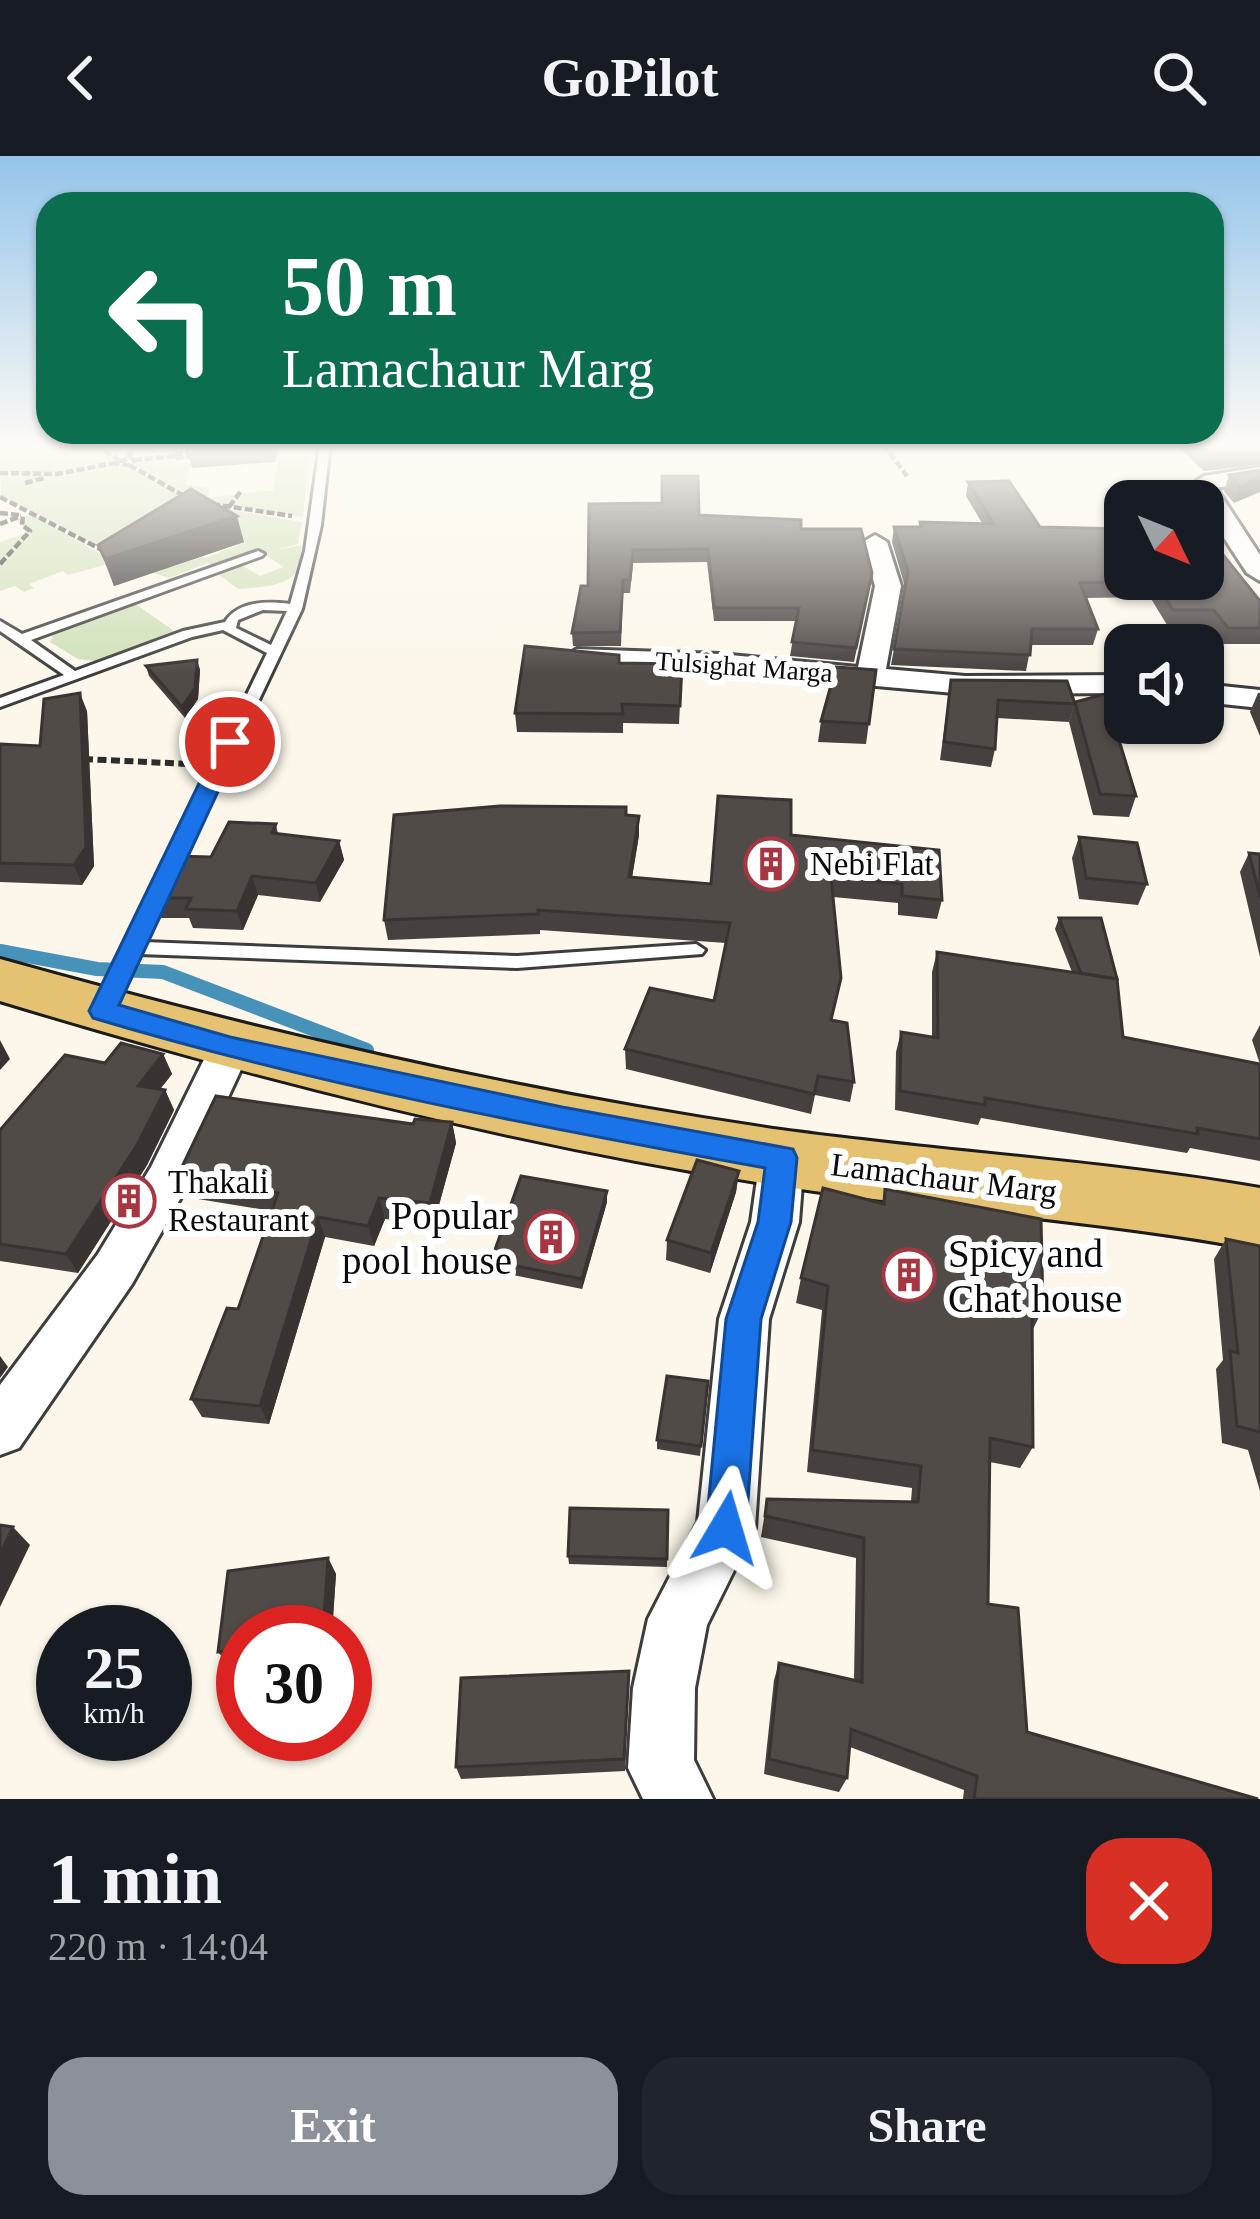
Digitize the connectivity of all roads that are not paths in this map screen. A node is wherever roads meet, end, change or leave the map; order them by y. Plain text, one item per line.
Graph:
1 (317, 521) edge
2 (1224, 521) edge
3 (875, 542) dead end
4 (258, 554) dead end
5 (1260, 573) edge
6 (296, 609) junction
7 (0, 625) edge
8 (229, 625) junction
9 (22, 639) junction
10 (274, 652) junction
11 (578, 658) edge
12 (74, 676) junction
13 (870, 676) junction
14 (1104, 684) edge
15 (1224, 695) edge
16 (1260, 699) edge
17 (0, 703) edge
18 (135, 948) junction
19 (696, 950) dead end
20 (0, 980) edge
21 (103, 1011) junction
22 (230, 1048) junction
23 (782, 1158) junction
24 (1260, 1220) edge
25 (0, 1429) edge
26 (680, 1799) edge

1 - 6 lane
2 - 5 street
3 - 13 street
4 - 9 lane
6 - 8 lane
6 - 10 lane
7 - 9 lane
8 - 10 lane
8 - 12 lane
9 - 12 lane
10 - 18 lane
11 - 13 street, Tulsighat Marga
12 - 17 lane
13 - 14 street, Tulsighat Marga
15 - 16 street
18 - 19 lane
18 - 21 lane
20 - 21 main road, Lamachaur Marg
21 - 22 main road, Lamachaur Marg
22 - 23 main road, Lamachaur Marg
22 - 25 street
23 - 24 main road, Lamachaur Marg
23 - 26 street

